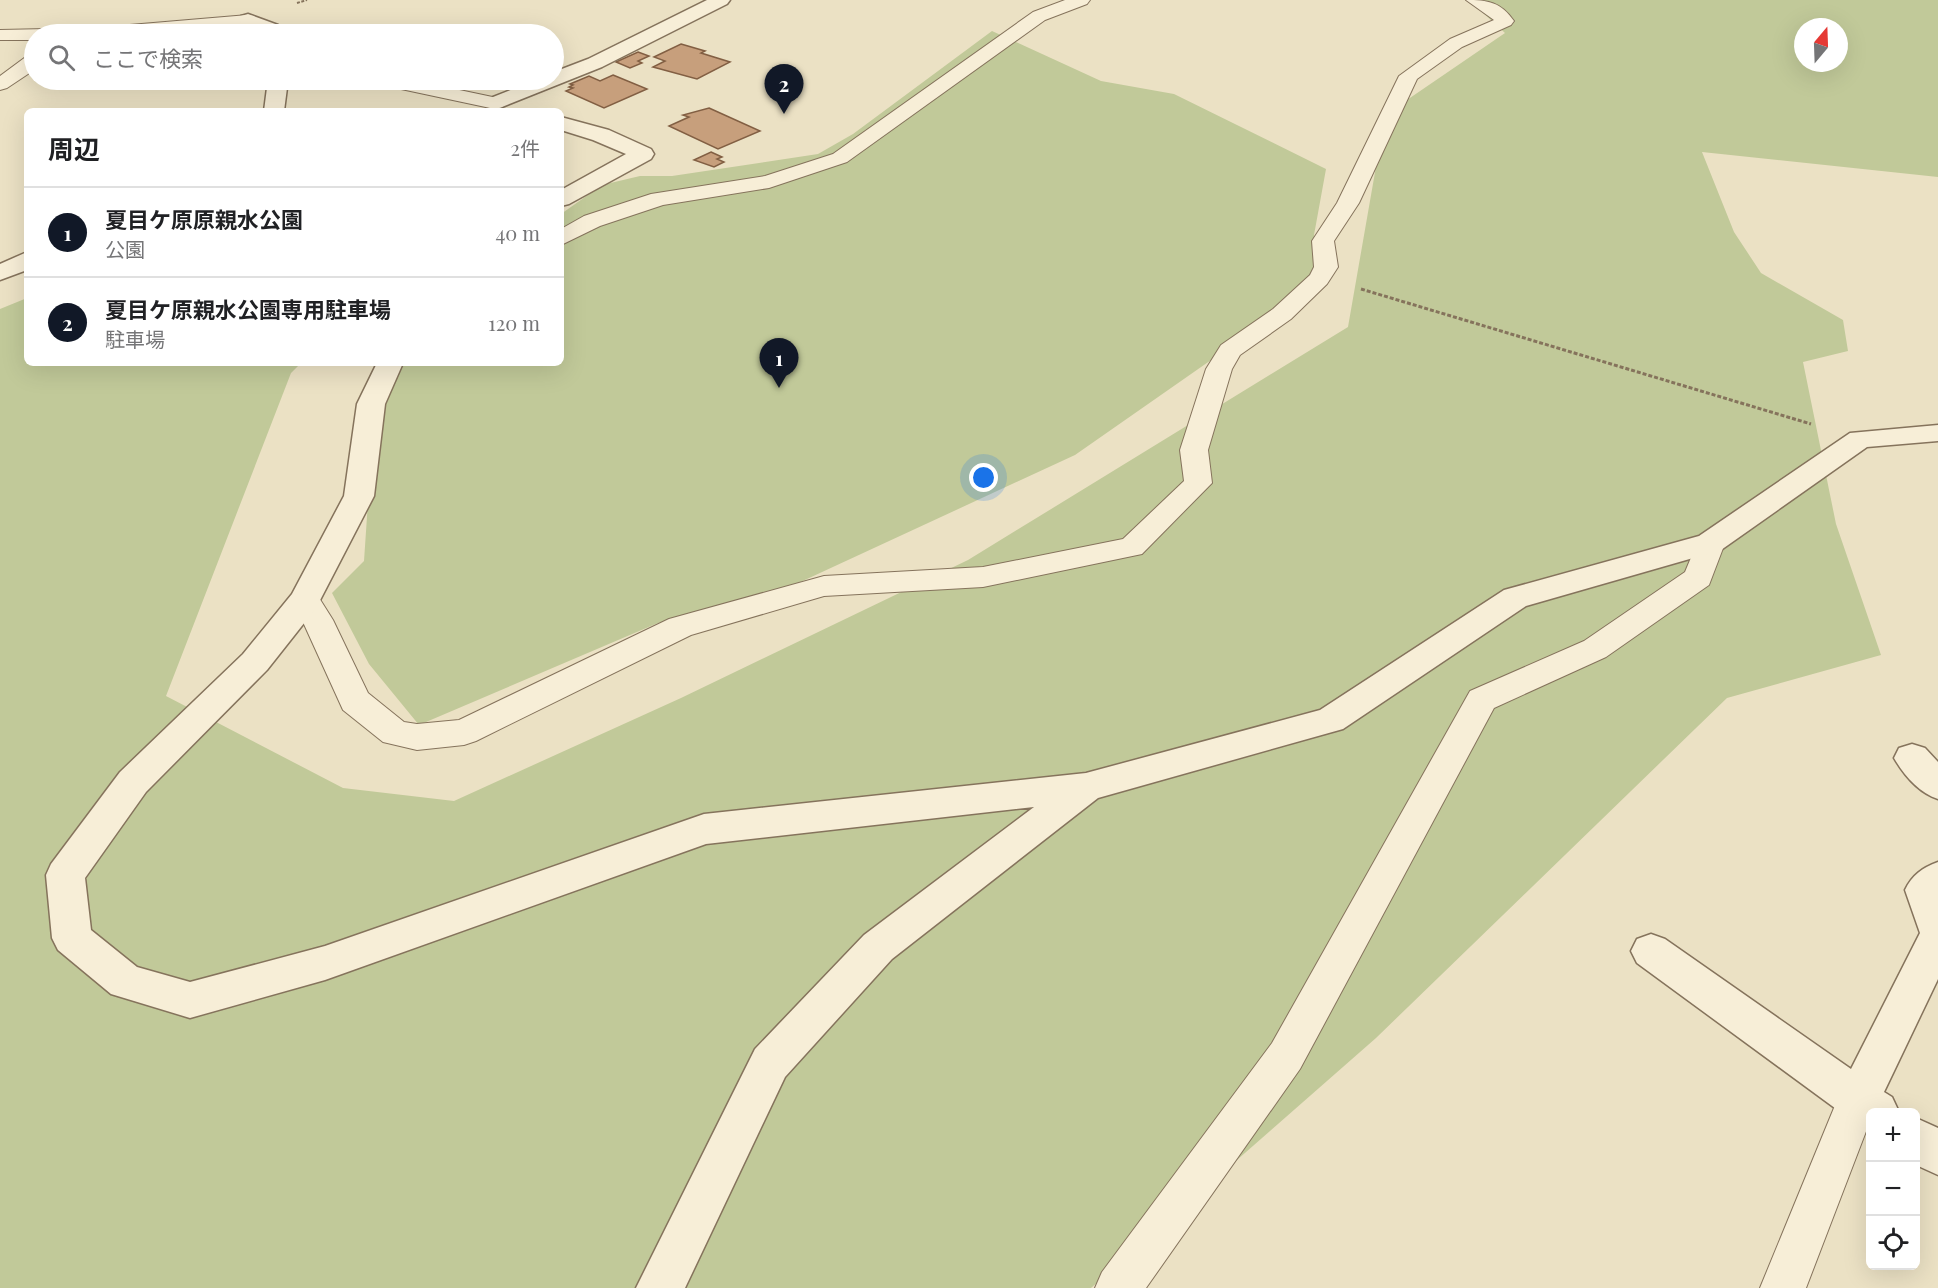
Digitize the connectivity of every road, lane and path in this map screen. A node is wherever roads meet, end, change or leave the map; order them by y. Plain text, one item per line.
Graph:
1 (721, 0) edge
2 (1081, 0) edge
3 (1475, 0) edge
4 (248, 20) joint
5 (195, 24) edge
6 (258, 24) edge
7 (0, 35) edge
8 (24, 35) edge
9 (24, 69) edge
10 (564, 75) edge
11 (0, 84) edge
12 (277, 90) edge
13 (434, 90) edge
14 (526, 90) edge
15 (495, 103) junction
16 (274, 108) edge
17 (478, 108) edge
18 (512, 108) edge
19 (564, 124) edge
20 (564, 197) edge
21 (564, 236) edge
22 (24, 262) edge
23 (0, 273) edge
24 (1351, 286) dead end
25 (389, 366) edge
26 (1938, 433) edge
27 (1860, 439) junction
28 (1710, 543) junction
29 (305, 600) junction
30 (1912, 758) dead end
31 (1938, 785) edge
32 (1086, 787) junction
33 (1938, 878) edge
34 (1938, 929) edge
35 (1938, 938) edge
36 (1651, 951) dead end
37 (1867, 1106) edge
38 (1920, 1142) edge
39 (1938, 1154) edge
40 (660, 1288) edge
41 (1118, 1288) edge
42 (1783, 1288) edge

1 - 10 street
2 - 21 lane
3 - 29 lane
4 - 5 lane
4 - 6 street
7 - 8 lane
9 - 11 lane
12 - 16 street
13 - 15 lane
14 - 15 street
15 - 17 street
15 - 18 street
19 - 20 street
22 - 23 street
24 - 27 path
25 - 29 street
26 - 27 street
27 - 28 street
28 - 32 street
28 - 41 lane
29 - 32 street
30 - 31 street
32 - 40 street
33 - 34 street
35 - 37 street
36 - 37 street
37 - 42 lane
38 - 39 street

